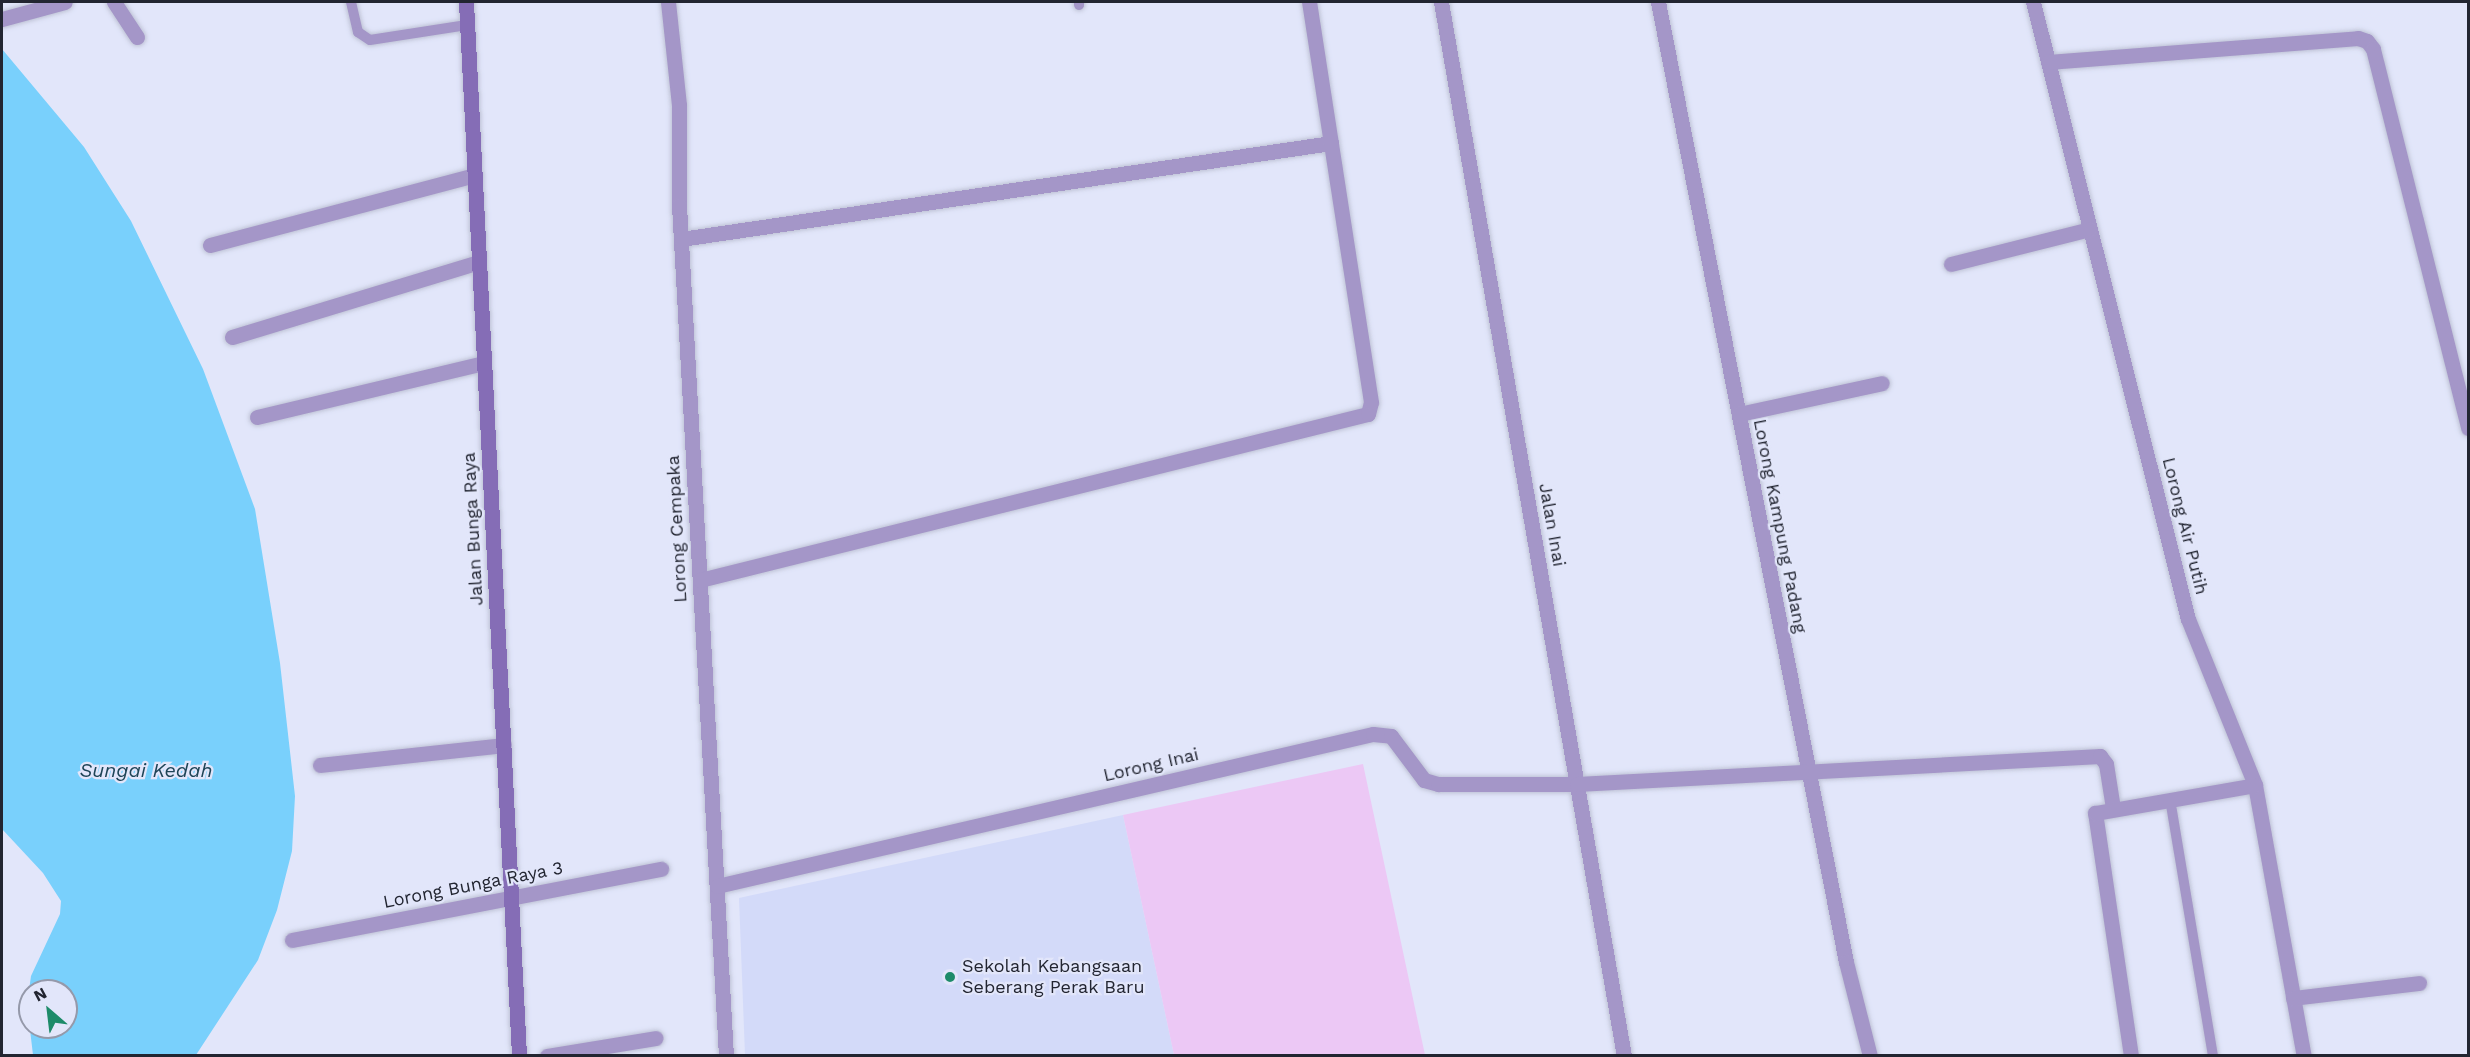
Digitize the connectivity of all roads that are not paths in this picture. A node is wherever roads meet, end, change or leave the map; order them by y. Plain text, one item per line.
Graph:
1 (65, 2) edge
2 (114, 2) edge
3 (351, 2) edge
4 (466, 2) edge
5 (668, 2) edge
6 (1309, 2) edge
7 (1441, 2) edge
8 (1658, 2) edge
9 (2033, 2) edge
10 (2, 19) edge
11 (467, 25) junction
12 (137, 37) dead end
13 (2048, 62) junction
14 (1331, 143) junction
15 (475, 176) junction
16 (2090, 229) junction
17 (681, 239) junction
18 (210, 246) dead end
19 (479, 262) junction
20 (1951, 264) dead end
21 (232, 337) dead end
22 (484, 363) junction
23 (1882, 383) dead end
24 (1739, 414) junction
25 (257, 417) dead end
26 (2469, 428) edge
27 (700, 580) junction
28 (504, 744) junction
29 (320, 765) dead end
30 (1808, 769) junction
31 (1577, 784) junction
32 (2255, 785) junction
33 (2170, 799) junction
34 (2113, 808) junction
35 (662, 869) dead end
36 (717, 886) junction
37 (512, 897) junction
38 (292, 940) dead end
39 (2419, 983) dead end
40 (2293, 998) junction
41 (657, 1038) dead end
42 (519, 1056) edge
43 (547, 1056) edge
44 (726, 1056) edge
45 (1624, 1056) edge
46 (1869, 1056) edge
47 (2131, 1056) edge
48 (2213, 1056) edge
49 (2304, 1056) edge

1 - 10 street
2 - 12 street
3 - 11 lane
4 - 11 street, Jalan Bunga Raya
5 - 17 street, Lorong Cempaka
6 - 14 street
7 - 31 street, Jalan Inai
8 - 24 street, Lorong Kampung Padang
9 - 13 street, Lorong Air Putih
11 - 15 street, Jalan Bunga Raya
13 - 16 street, Lorong Air Putih
13 - 26 street
14 - 17 street
14 - 27 street
15 - 18 street
15 - 19 street, Jalan Bunga Raya
16 - 20 street
16 - 32 street, Lorong Air Putih
17 - 27 street, Lorong Cempaka
19 - 21 street
19 - 22 street, Jalan Bunga Raya
22 - 25 street
22 - 28 street, Jalan Bunga Raya
23 - 24 street
24 - 30 street, Lorong Kampung Padang
27 - 36 street, Lorong Cempaka
28 - 29 street
28 - 37 street, Jalan Bunga Raya
30 - 31 street, Lorong Inai
30 - 34 street, Lorong Inai
30 - 46 street, Lorong Kampung Padang
31 - 36 street, Lorong Inai
31 - 45 street, Jalan Inai
32 - 33 street
32 - 40 street, Lorong Air Putih
33 - 34 street
33 - 48 lane
34 - 47 street
35 - 37 street, Lorong Bunga Raya 3
36 - 44 street, Lorong Cempaka
37 - 38 street, Lorong Bunga Raya 3
37 - 42 street, Jalan Bunga Raya
39 - 40 street
40 - 49 street, Lorong Air Putih
41 - 43 street

